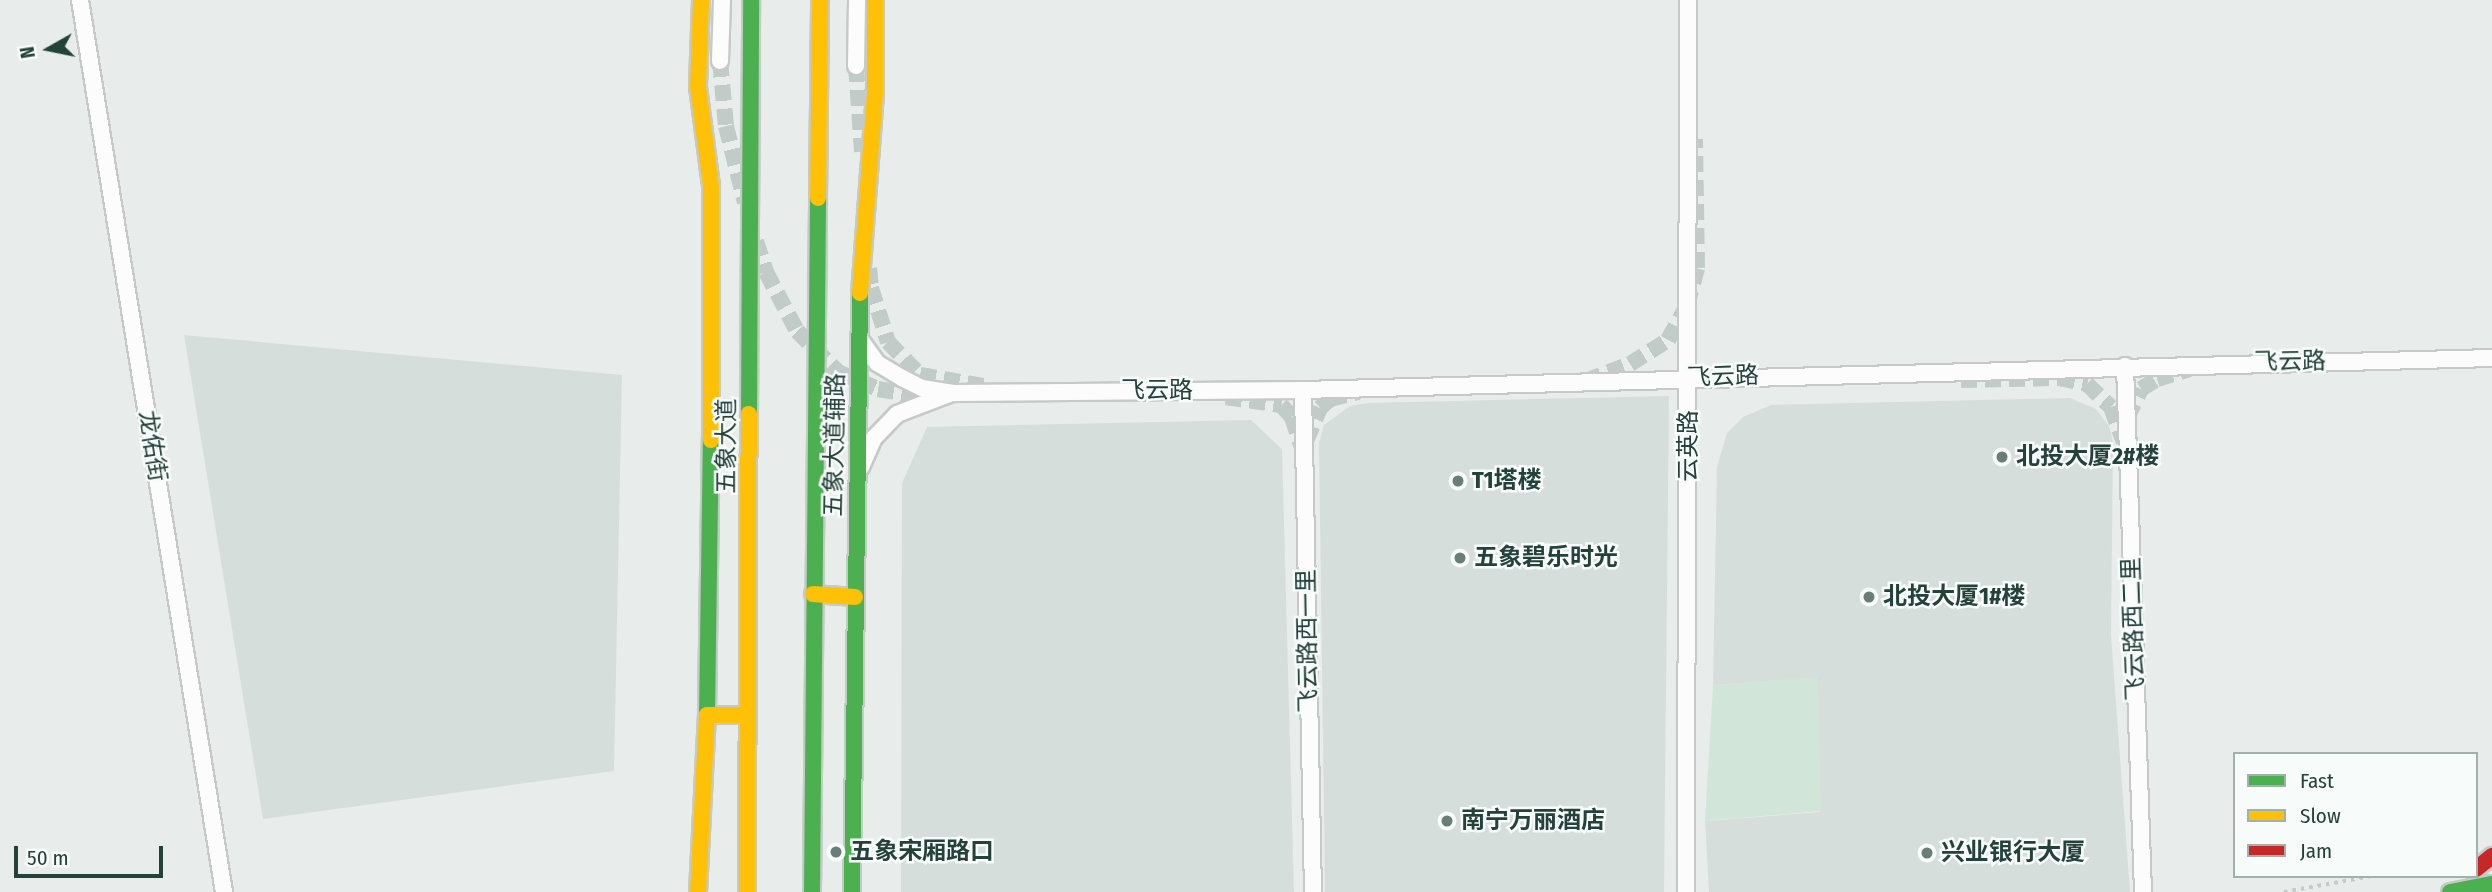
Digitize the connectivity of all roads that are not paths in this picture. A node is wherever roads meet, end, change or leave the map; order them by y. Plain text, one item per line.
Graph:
1 (80, 0) edge
2 (701, 0) edge
3 (722, 0) edge
4 (751, 0) edge
5 (820, 0) edge
6 (857, 0) edge
7 (876, 0) edge
8 (1688, 0) edge
9 (720, 61) tunnel mouth
10 (856, 66) tunnel mouth
11 (859, 337) junction
12 (2492, 358) edge
13 (2125, 366) junction
14 (1689, 378) junction
15 (1303, 390) junction
16 (955, 393) junction
17 (857, 477) junction
18 (813, 594) junction
19 (855, 597) junction
20 (707, 715) junction
21 (748, 715) junction
22 (2492, 856) edge
23 (2478, 867) edge
24 (2463, 878) edge
25 (2492, 884) edge
26 (223, 892) edge
27 (698, 892) edge
28 (747, 892) edge
29 (812, 892) edge
30 (852, 892) edge
31 (1313, 892) edge
32 (1686, 892) edge
33 (2143, 892) edge
34 (2442, 892) edge
35 (2450, 892) edge

1 - 26 street, 龙佑街
2 - 20 main road
3 - 9 street
4 - 21 main road, 五象大道
5 - 18 main road
6 - 10 street
7 - 11 main road, 五象大道辅路
8 - 14 street, 云英路
11 - 16 street, 飞云路
11 - 17 main road, 五象大道辅路
12 - 13 street, 飞云路
13 - 14 street, 飞云路
13 - 33 street, 飞云路西二里
14 - 15 street, 飞云路
14 - 32 street, 云英路
15 - 16 street, 飞云路
15 - 31 street, 飞云路西一里
16 - 17 street, 飞云路
17 - 19 main road, 五象大道辅路
18 - 19 main road
18 - 29 main road
19 - 30 main road, 五象大道辅路
20 - 21 main road
20 - 27 main road
21 - 28 main road, 五象大道
22 - 23 main road
24 - 34 main road
25 - 35 main road

